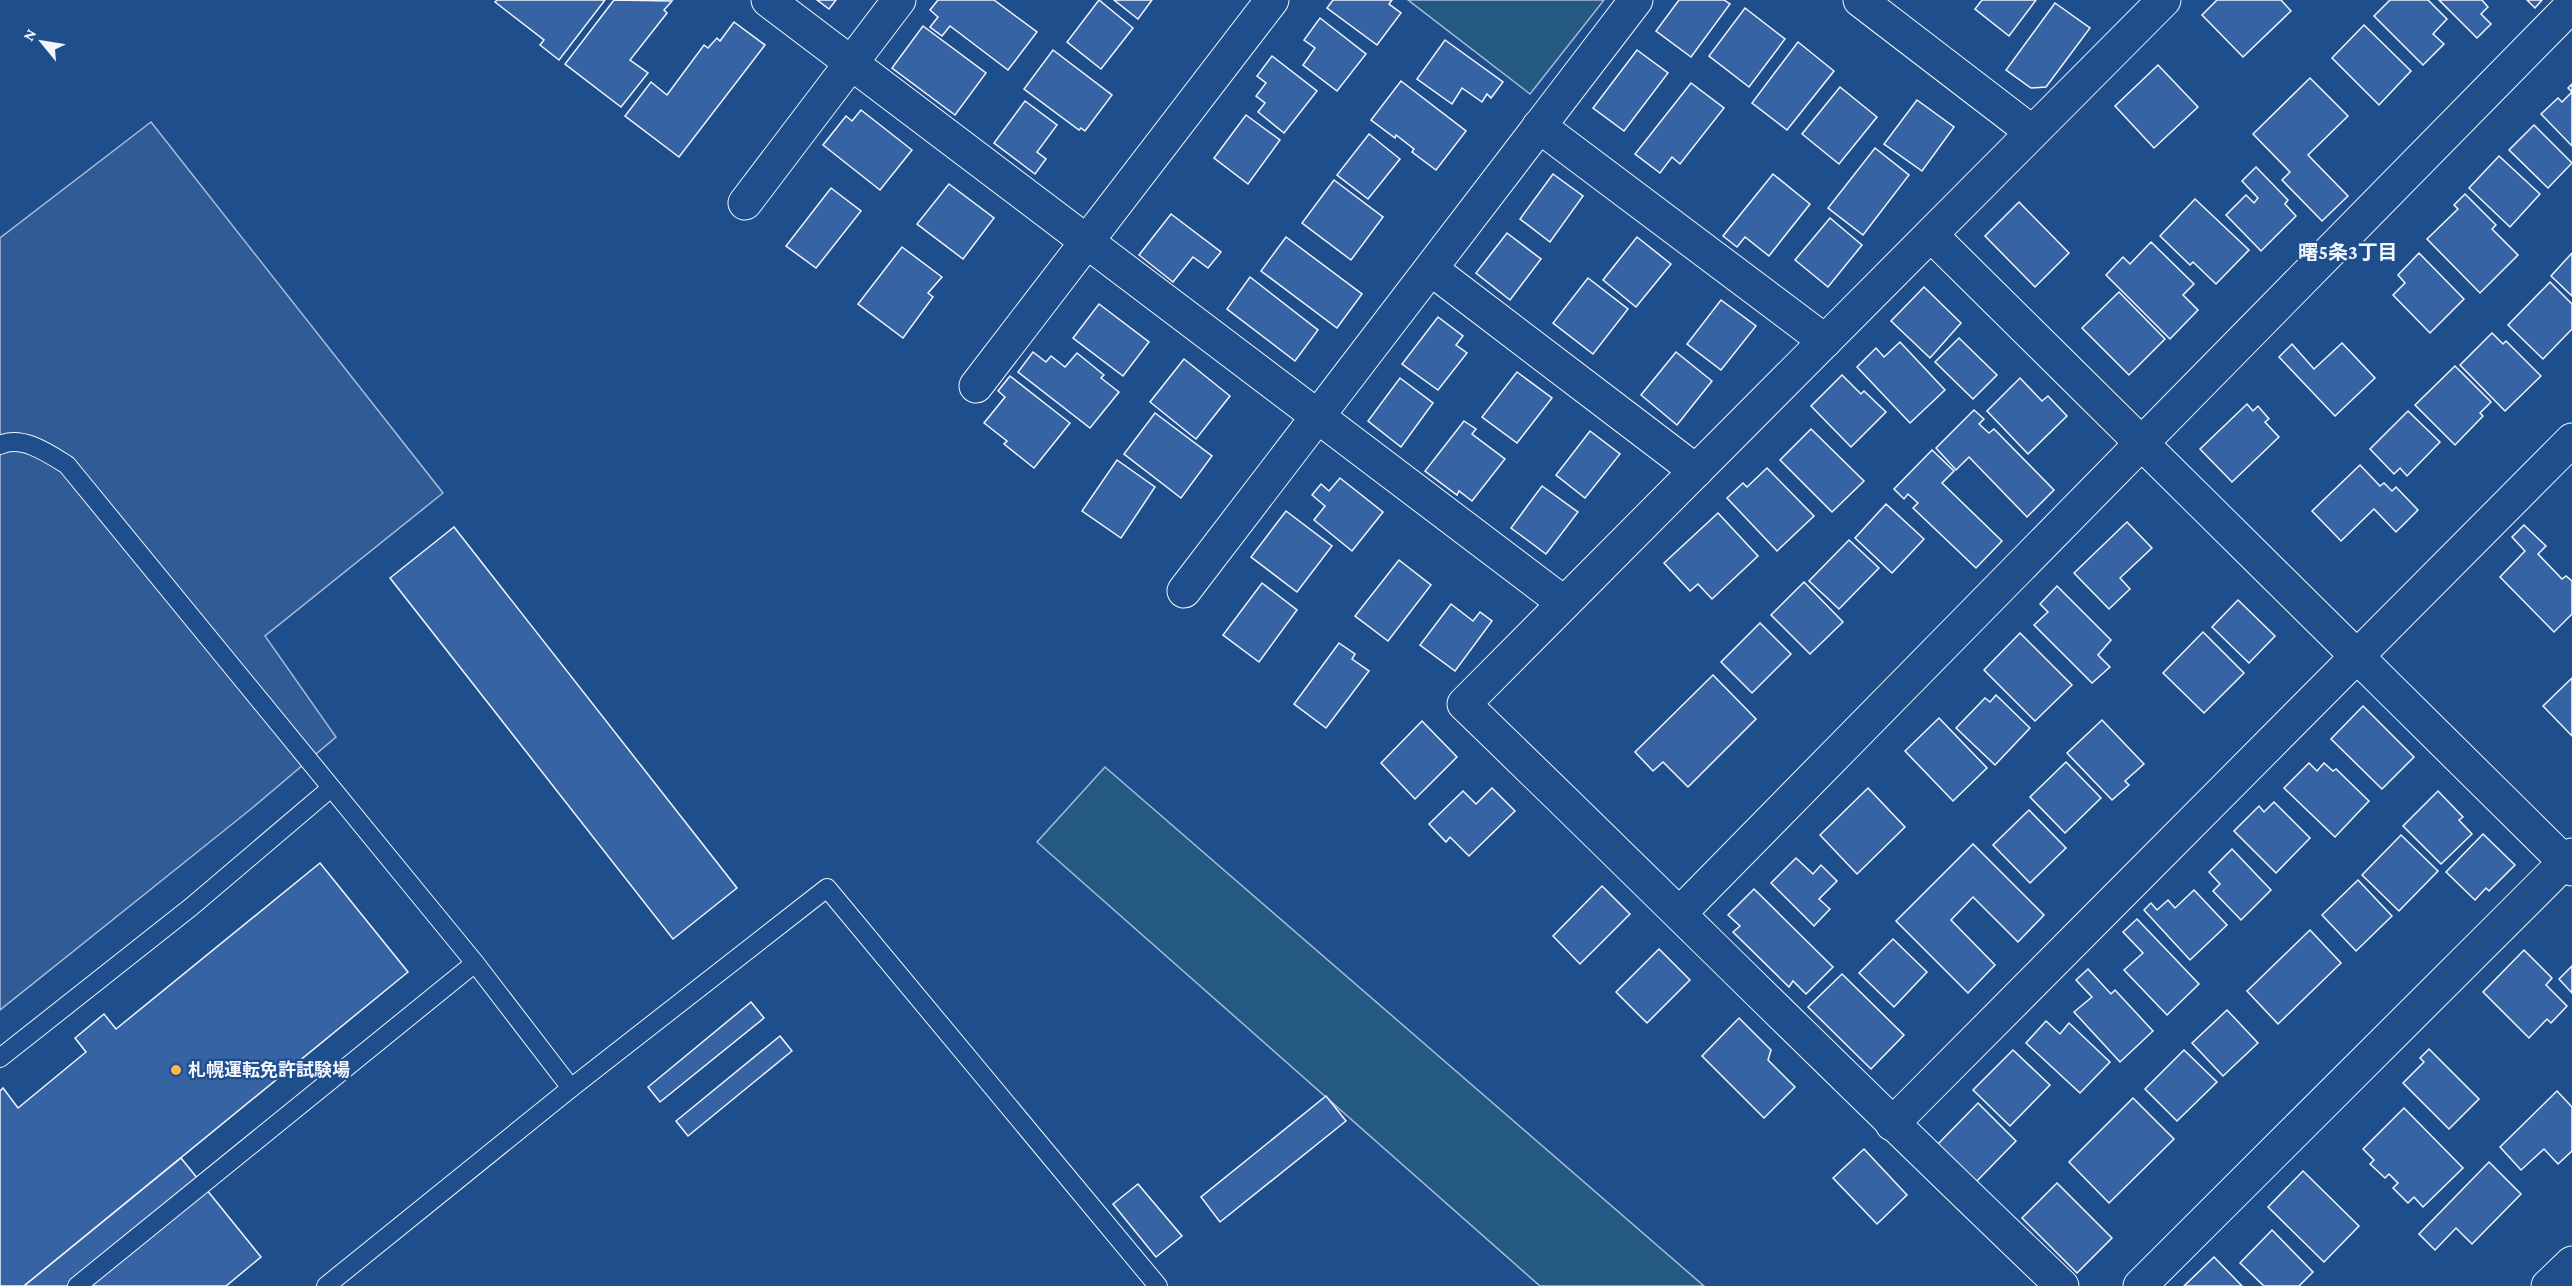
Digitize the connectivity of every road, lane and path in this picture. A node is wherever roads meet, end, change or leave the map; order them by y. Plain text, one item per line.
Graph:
1 (768, 0) edge
2 (899, 0) edge
3 (1272, 0) edge
4 (1636, 0) edge
5 (1860, 0) edge
6 (2164, 0) edge
7 (2572, 5) edge
8 (851, 63) junction
9 (1539, 126) junction
10 (2032, 132) junction
11 (745, 203) dead end
12 (1931, 235) junction
13 (1087, 241) junction
14 (1431, 269) junction
15 (1825, 341) junction
16 (976, 387) dead end
17 (1317, 416) junction
18 (2572, 440) edge
19 (2142, 443) junction
20 (0, 445) edge
21 (1696, 471) junction
22 (1184, 591) dead end
23 (1564, 603) junction
24 (2357, 655) junction
25 (331, 788) junction
26 (2570, 862) edge
27 (1680, 913) junction
28 (475, 963) junction
29 (0, 1058) edge
30 (571, 1088) junction
31 (1892, 1124) junction
32 (2572, 1263) edge
33 (77, 1286) edge
34 (327, 1286) edge
35 (1158, 1286) edge
36 (2062, 1286) edge
37 (2140, 1286) edge
38 (2548, 1286) edge

1 - 8 street
2 - 8 street
3 - 13 street
4 - 9 street
5 - 10 street
6 - 10 street
7 - 19 street
8 - 11 street
8 - 13 street
9 - 14 street
9 - 15 street
10 - 12 street
12 - 15 street
12 - 19 street
13 - 16 street
13 - 17 street
14 - 17 street
14 - 21 street
15 - 21 street
17 - 22 street
17 - 23 street
18 - 24 street
19 - 24 street
19 - 27 street
20 - 25 lane
21 - 23 street
23 - 27 street
24 - 26 street
24 - 31 street
25 - 28 lane
25 - 29 lane
26 - 37 street
27 - 31 street
28 - 30 lane
28 - 33 lane
30 - 34 lane
30 - 35 lane
31 - 36 street
32 - 38 street

